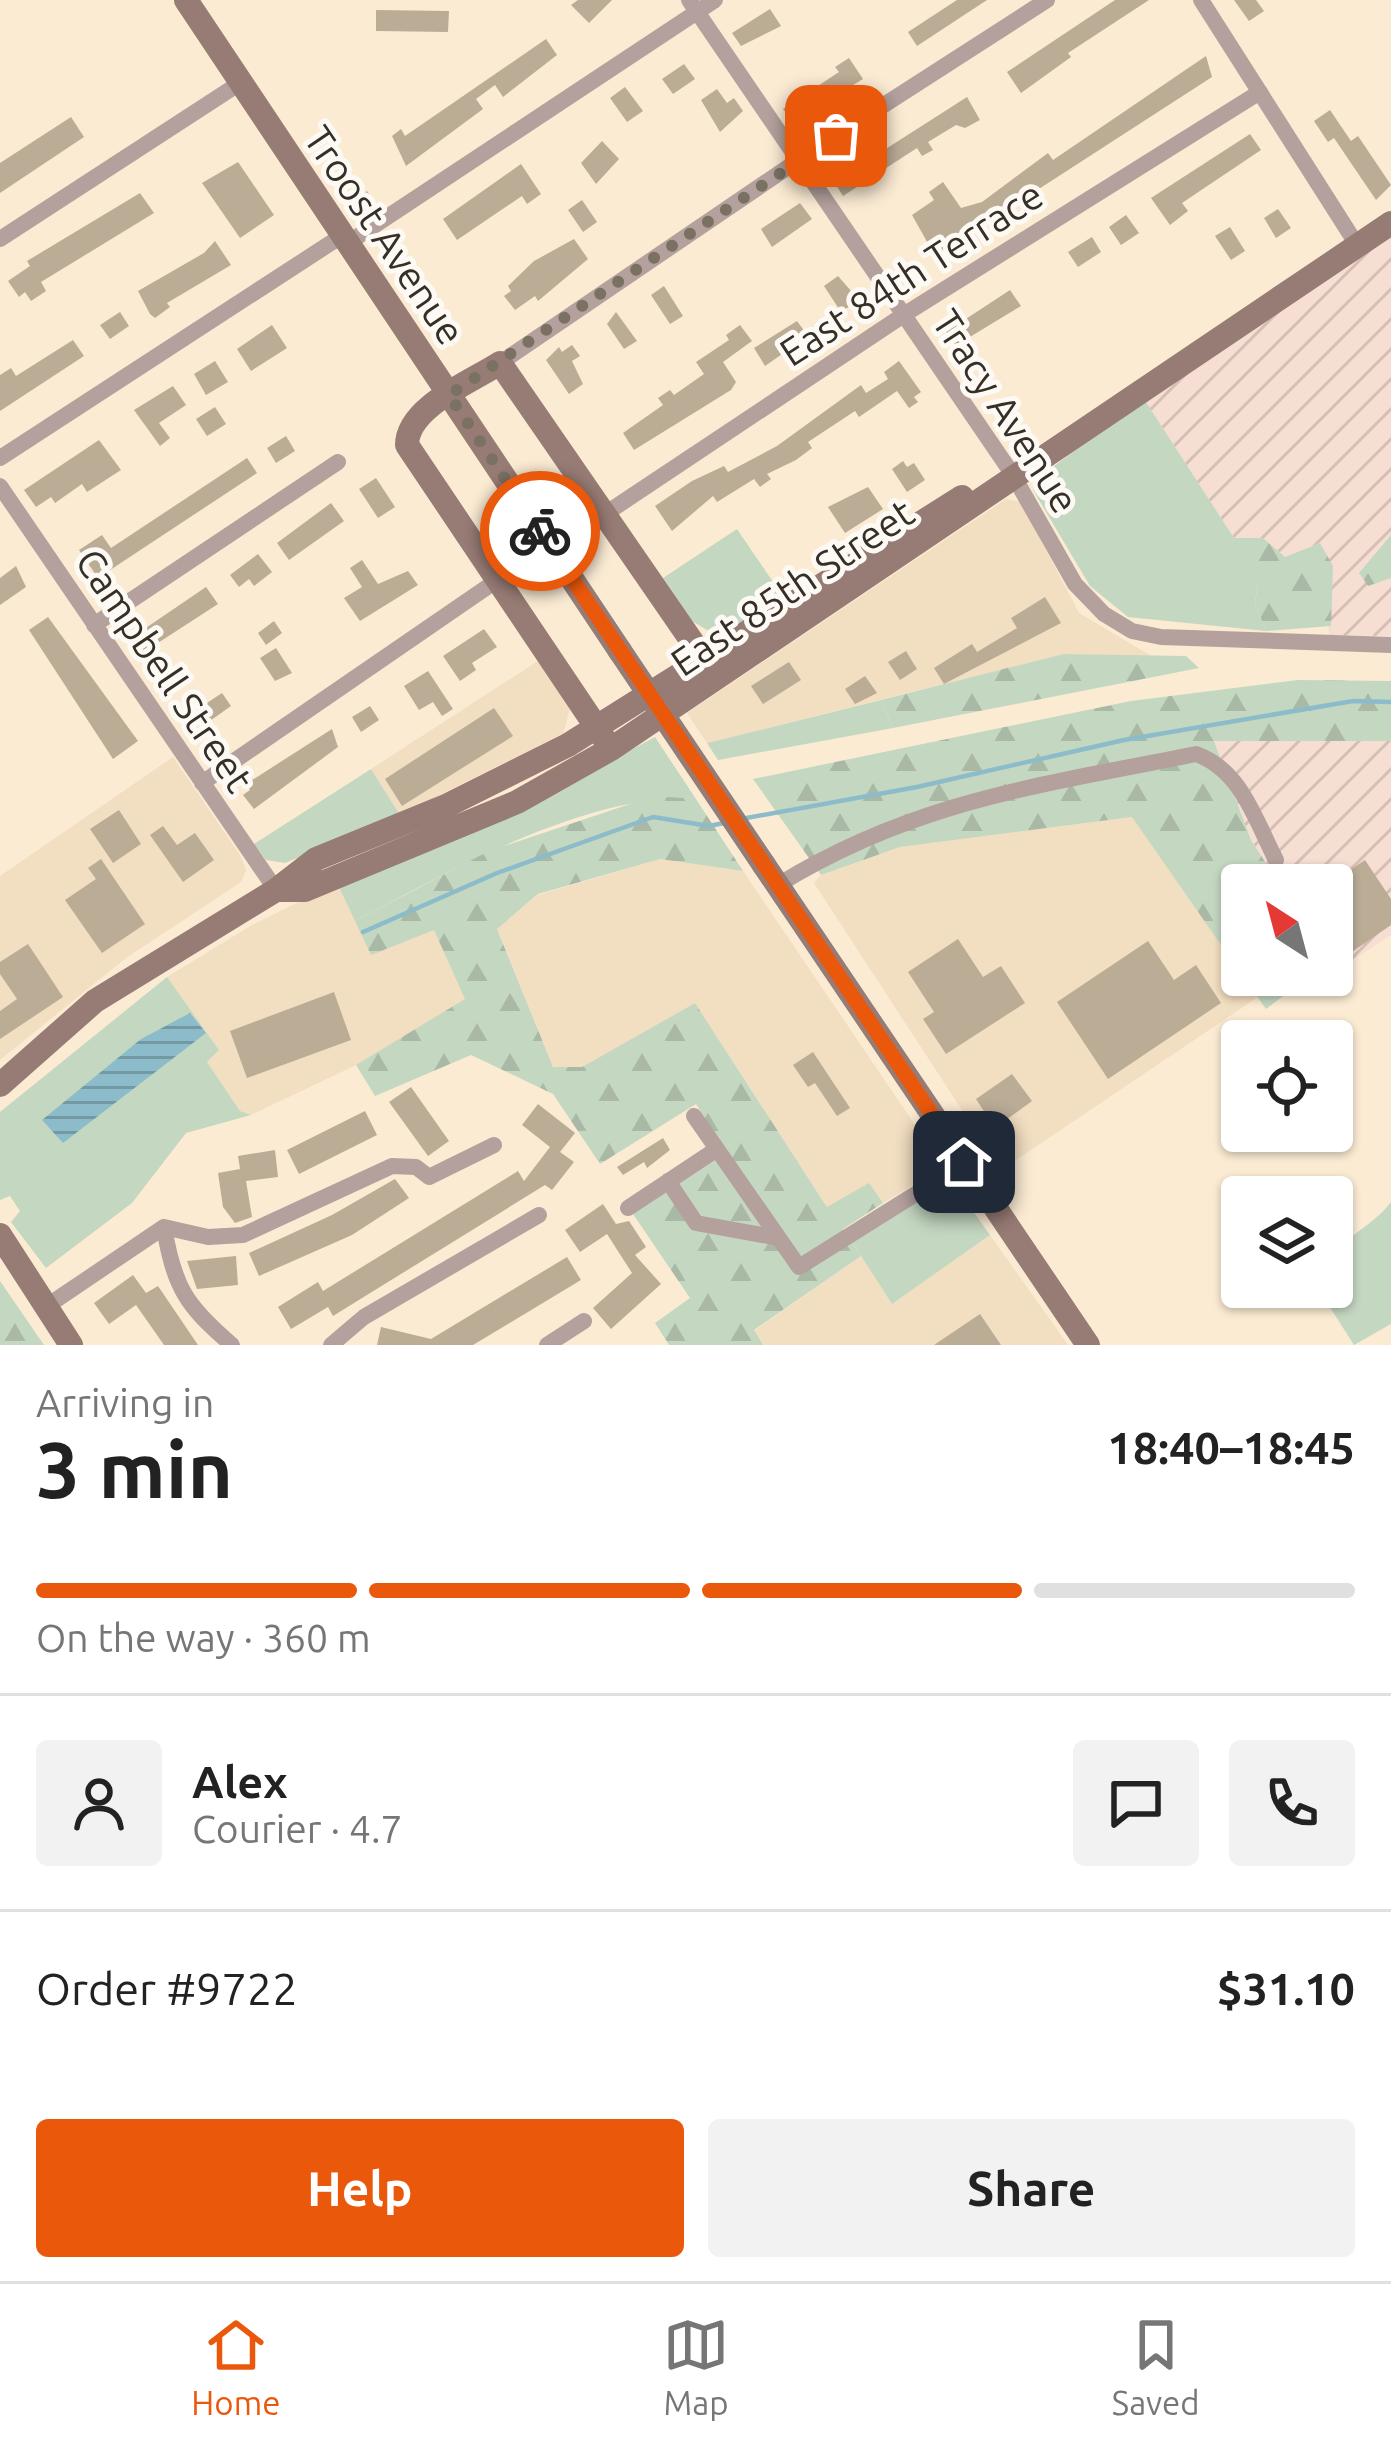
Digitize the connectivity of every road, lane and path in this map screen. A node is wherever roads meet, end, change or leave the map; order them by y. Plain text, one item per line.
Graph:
1 (186, 0) edge
2 (715, 0) edge
3 (1047, 0) edge
4 (1201, 0) edge
5 (693, 6) edge
6 (240, 82) junction
7 (1260, 92) junction
8 (800, 159) junction
9 (1391, 223) edge
10 (0, 238) edge
11 (345, 239) junction
12 (1357, 244) junction
13 (905, 314) junction
14 (500, 363) junction
15 (449, 395) junction
16 (0, 458) edge
17 (338, 462) dead end
18 (1013, 476) junction
19 (0, 486) edge
20 (602, 516) junction
21 (496, 581) junction
22 (94, 625) junction
23 (1391, 645) edge
24 (710, 669) junction
25 (597, 727) junction
26 (611, 749) junction
27 (202, 783) junction
28 (1276, 860) dead end
29 (771, 875) junction
30 (276, 890) junction
31 (0, 1085) edge
32 (694, 1116) dead end
33 (494, 1145) dead end
34 (717, 1149) junction
35 (964, 1162) junction
36 (668, 1181) junction
37 (628, 1208) dead end
38 (539, 1216) dead end
39 (164, 1227) junction
40 (0, 1235) edge
41 (779, 1238) junction
42 (46, 1306) junction
43 (584, 1322) dead end
44 (71, 1345) edge
45 (232, 1345) edge
46 (331, 1345) edge
47 (547, 1345) edge
48 (1088, 1345) edge

1 - 6 main road, Troost Avenue
2 - 5 street
3 - 8 street
4 - 7 street
5 - 8 street, Tracy Avenue
5 - 11 street
6 - 10 street
6 - 11 main road, Troost Avenue
7 - 12 street
7 - 13 street, East 84th Terrace
8 - 13 street, Tracy Avenue
8 - 14 street
9 - 12 main road, East 85th Street
11 - 15 main road, Troost Avenue
11 - 16 street
12 - 18 main road, East 85th Street
13 - 18 street, Tracy Avenue
13 - 20 street, East 84th Terrace
14 - 15 main road
14 - 20 main road
15 - 21 main road
15 - 29 main road, Troost Avenue, bridge
17 - 22 street
18 - 23 street, Tracy Avenue
18 - 24 main road, East 85th Street
19 - 22 street, Campbell Street
20 - 24 main road
21 - 25 main road
21 - 27 street
22 - 27 street, Campbell Street
24 - 25 main road, East 85th Street
24 - 26 main road, East 85th Street
25 - 26 main road
25 - 30 main road, East 85th Street
26 - 30 main road, East 85th Street
27 - 30 street, Campbell Street
28 - 29 street
29 - 35 main road, Troost Avenue
30 - 31 main road, East 85th Street
32 - 34 street
33 - 39 street
34 - 36 street
34 - 41 street
35 - 41 street
35 - 48 main road, Troost Avenue
36 - 37 street
36 - 41 street
38 - 46 street
39 - 42 street
39 - 45 street
40 - 42 main road
42 - 44 main road
43 - 47 street

